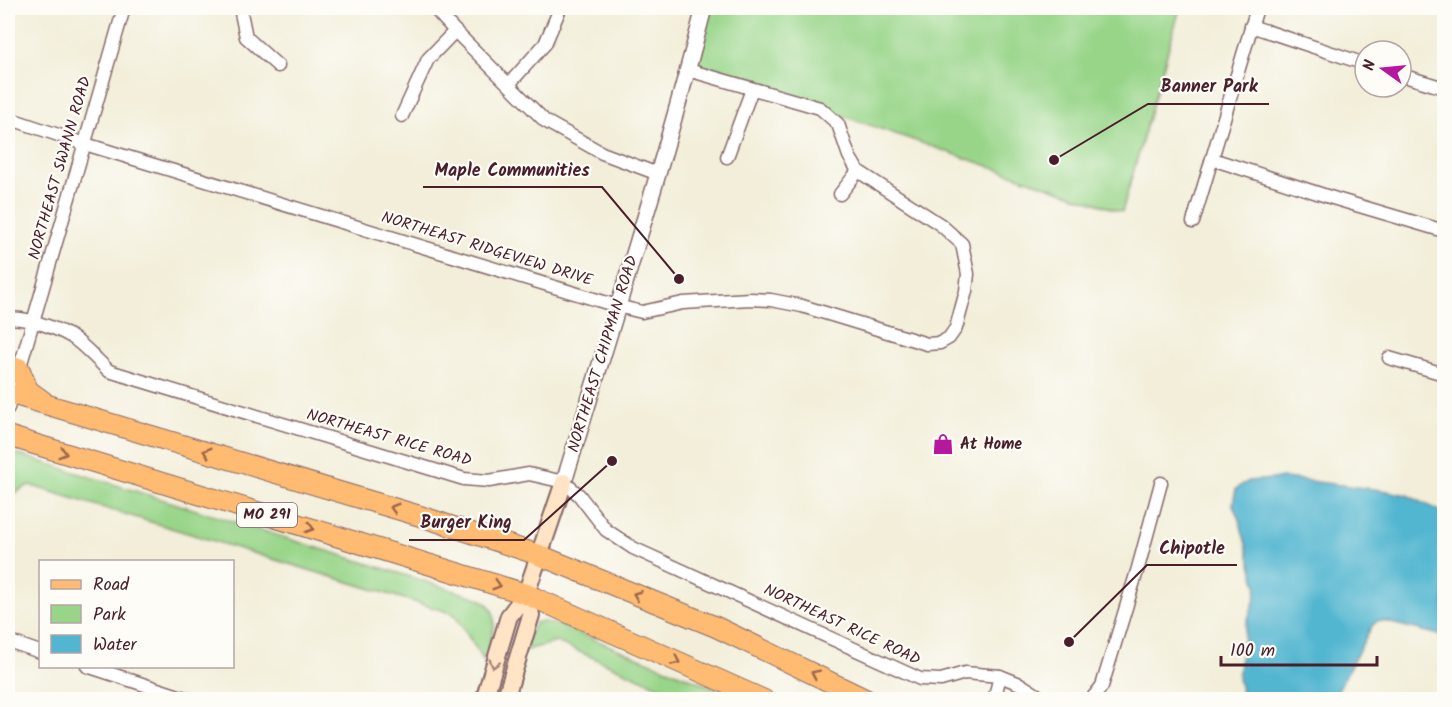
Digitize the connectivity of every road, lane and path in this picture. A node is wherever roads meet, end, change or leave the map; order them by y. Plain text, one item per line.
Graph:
1 (124, 8) edge
2 (240, 8) edge
3 (434, 8) edge
4 (704, 8) edge
5 (1257, 8) edge
6 (559, 10) dead end
7 (1251, 26) junction
8 (455, 31) junction
9 (1353, 60) edge
10 (278, 66) dead end
11 (688, 70) junction
12 (1413, 79) edge
13 (508, 84) junction
14 (1444, 88) edge
15 (752, 89) junction
16 (402, 116) dead end
17 (8, 118) edge
18 (85, 144) junction
19 (727, 157) dead end
20 (1212, 159) junction
21 (858, 171) junction
22 (658, 174) junction
23 (840, 194) dead end
24 (1192, 222) dead end
25 (1444, 231) edge
26 (617, 306) junction
27 (8, 318) edge
28 (32, 321) junction
29 (1389, 358) dead end
30 (1444, 374) edge
31 (11, 388) edge
32 (47, 405) junction
33 (8, 436) edge
34 (564, 482) junction
35 (1161, 483) dead end
36 (539, 555) junction
37 (526, 594) junction
38 (8, 641) edge
39 (39, 652) edge
40 (93, 668) edge
41 (1000, 676) junction
42 (191, 699) edge
43 (484, 699) edge
44 (505, 699) edge
45 (764, 699) edge
46 (867, 699) edge
47 (994, 699) edge
48 (1045, 699) edge
49 (1091, 699) edge

1 - 18 street, NORTHEAST SWANN ROAD
2 - 10 street
3 - 8 street
4 - 11 street, NORTHEAST CHIPMAN ROAD
5 - 7 street
6 - 13 street
7 - 9 street
7 - 20 street
8 - 13 street
8 - 16 street
11 - 15 street
11 - 22 street, NORTHEAST CHIPMAN ROAD
12 - 14 street
13 - 22 street
15 - 19 street
15 - 21 street
17 - 18 street, NORTHEAST RIDGEVIEW DRIVE
18 - 26 street, NORTHEAST RIDGEVIEW DRIVE
18 - 28 street, NORTHEAST SWANN ROAD
20 - 24 street
20 - 25 street
21 - 23 street
21 - 26 street, NORTHEAST RIDGEVIEW DRIVE
22 - 26 street, NORTHEAST CHIPMAN ROAD
26 - 34 street, NORTHEAST CHIPMAN ROAD
27 - 28 street, NORTHEAST RICE ROAD
28 - 31 street, NORTHEAST SWANN ROAD
28 - 34 street, NORTHEAST RICE ROAD
29 - 30 street
31 - 32 main road, MO 291
31 - 32 main road
36 -> 32 main road, MO 291
33 -> 37 main road, MO 291
34 - 36 main road, NORTHEAST CHIPMAN ROAD
34 - 41 street, NORTHEAST RICE ROAD
35 - 49 street
36 - 37 main road, NORTHEAST CHIPMAN ROAD
46 -> 36 main road, MO 291
37 -> 43 main road, NORTHEAST CHIPMAN ROAD
37 - 44 main road, NORTHEAST CHIPMAN ROAD
37 -> 45 main road, MO 291
38 - 39 street
40 - 42 street
41 - 47 street
41 - 48 street, NORTHEAST RICE ROAD

